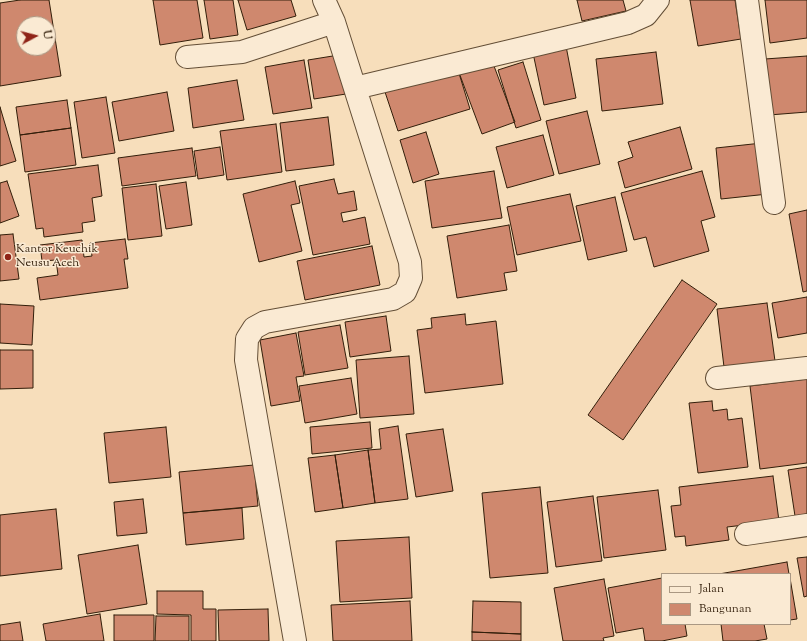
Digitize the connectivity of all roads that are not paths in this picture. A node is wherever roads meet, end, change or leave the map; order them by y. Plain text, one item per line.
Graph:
1 (324, 0) edge
2 (658, 0) edge
3 (747, 0) edge
4 (334, 22) junction
5 (187, 57) dead end
6 (355, 88) junction
7 (774, 203) dead end
8 (807, 368) edge
9 (717, 378) dead end
10 (807, 525) edge
11 (746, 534) dead end
12 (295, 641) edge

1 - 4 street
2 - 6 street
3 - 7 street
4 - 5 street
4 - 6 street
6 - 12 street
8 - 9 street
10 - 11 street

